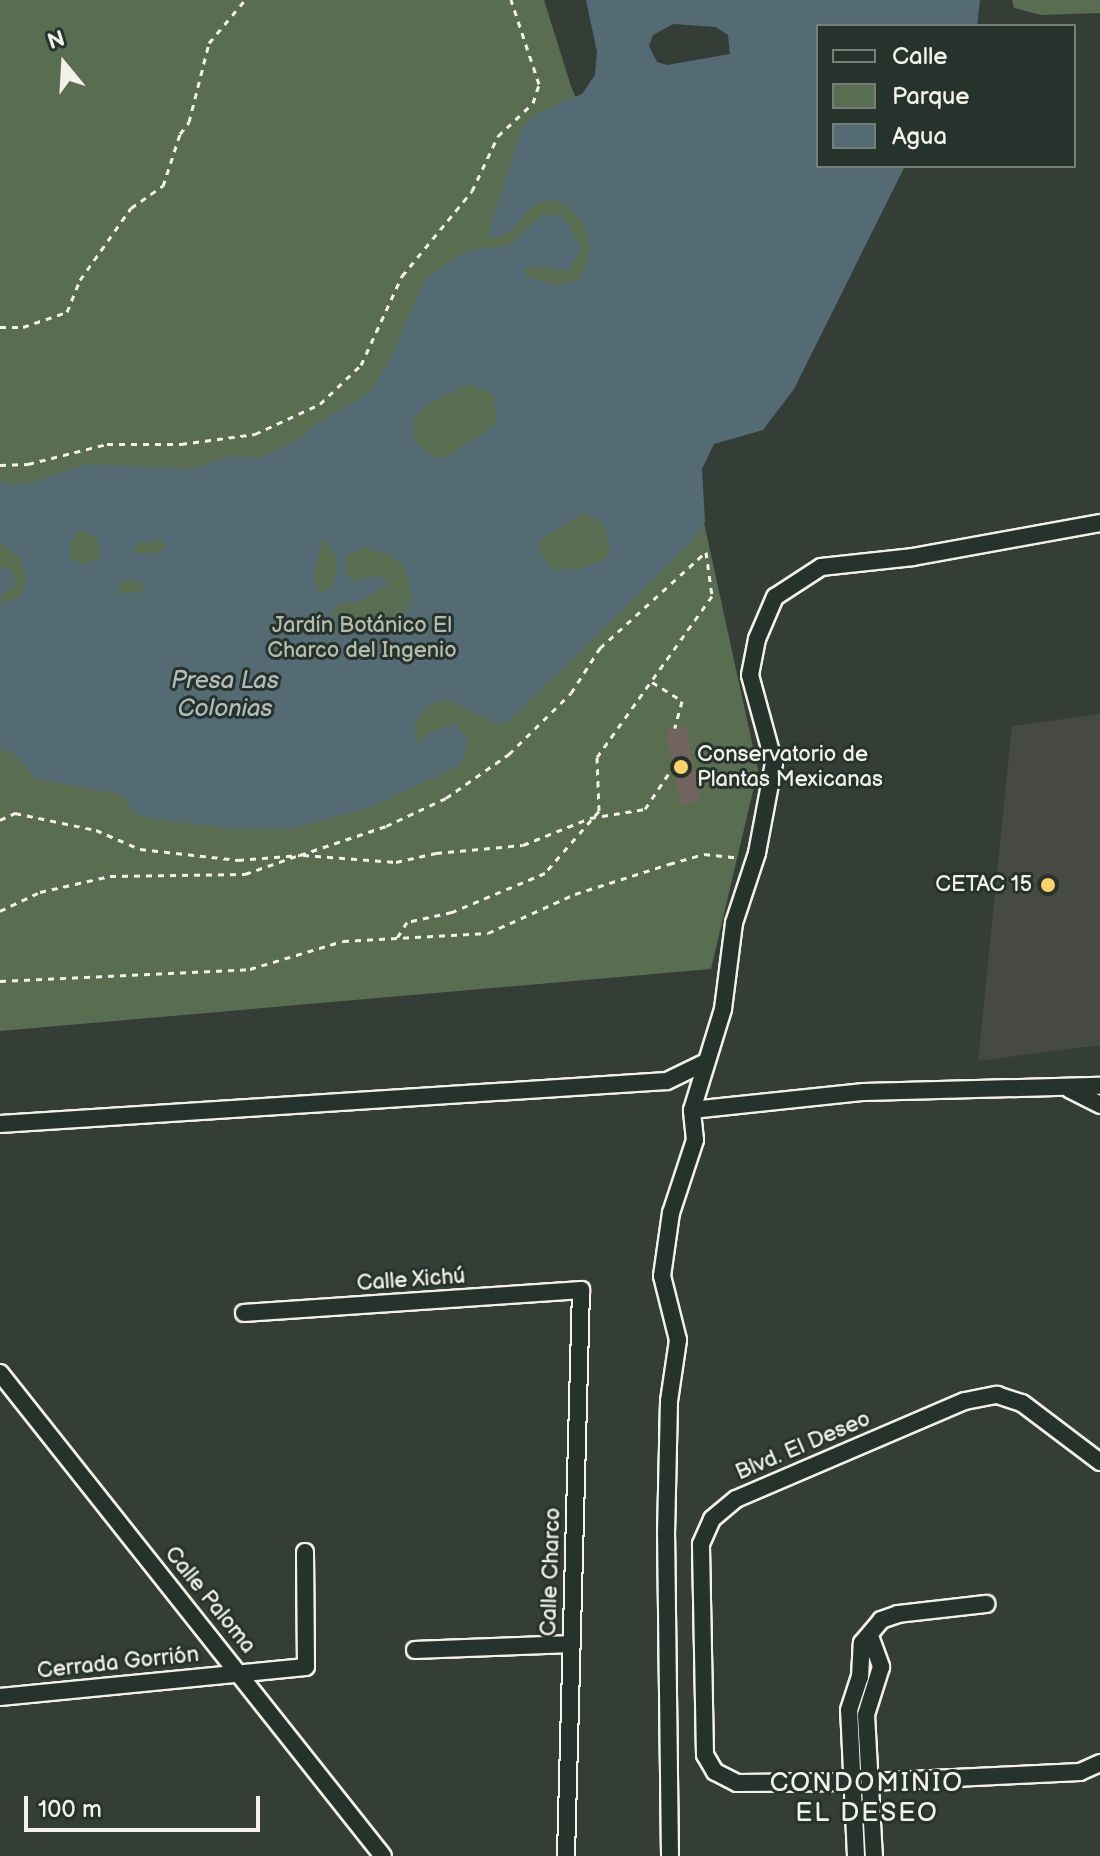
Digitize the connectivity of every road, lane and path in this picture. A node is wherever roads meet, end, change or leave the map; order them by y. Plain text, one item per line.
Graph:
1 (245, 0) edge
2 (511, 0) edge
3 (0, 327) edge
4 (0, 465) edge
5 (1100, 523) edge
6 (652, 682) junction
7 (675, 728) dead end
8 (673, 767) dead end
9 (590, 818) junction
10 (0, 820) edge
11 (757, 853) junction
12 (300, 855) junction
13 (0, 911) edge
14 (397, 938) junction
15 (0, 981) edge
16 (706, 1062) junction
17 (1100, 1086) edge
18 (1069, 1089) junction
19 (1100, 1105) edge
20 (692, 1110) junction
21 (0, 1124) edge
22 (581, 1290) joint
23 (244, 1313) dead end
24 (0, 1373) edge
25 (1100, 1462) edge
26 (305, 1552) dead end
27 (986, 1604) dead end
28 (571, 1644) junction
29 (415, 1650) dead end
30 (240, 1673) junction
31 (0, 1697) edge
32 (1100, 1763) edge
33 (861, 1782) junction
34 (383, 1856) edge
35 (566, 1856) edge
36 (670, 1856) edge
37 (856, 1856) edge
38 (874, 1856) edge

1 - 3 path
2 - 4 path
5 - 11 street
6 - 7 path
6 - 9 path
6 - 12 path
8 - 9 path
9 - 12 path
9 - 14 path
10 - 12 path
11 - 14 path
11 - 16 street
12 - 13 path
14 - 15 path
16 - 20 street
16 - 21 street
17 - 18 street
18 - 19 street
18 - 20 street
20 - 36 street
22 - 23 street, Calle Xichú
22 - 28 street, Calle Charco
24 - 30 street, Calle Paloma
25 - 33 street, Blvd. El Deseo
26 - 30 street, Cerrada Gorrión
27 - 33 street
28 - 29 street
28 - 35 street, Calle Charco
30 - 31 street, Cerrada Gorrión
30 - 34 street, Calle Paloma
32 - 33 street
33 - 37 street
33 - 38 street

